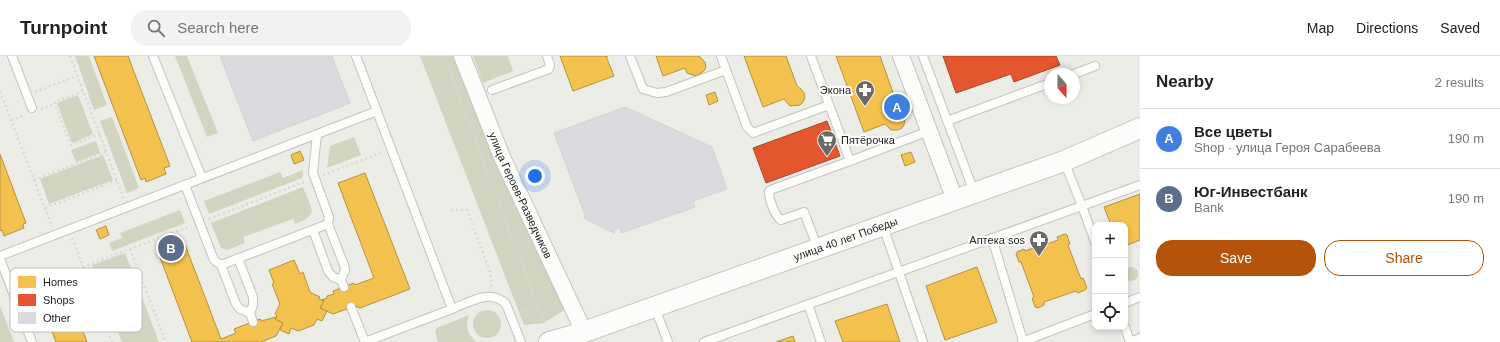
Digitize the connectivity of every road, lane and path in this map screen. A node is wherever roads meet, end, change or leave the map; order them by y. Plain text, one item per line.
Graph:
1 (12, 56) edge
2 (70, 56) edge
3 (153, 56) edge
4 (356, 56) edge
5 (444, 56) edge
6 (462, 56) edge
7 (547, 56) edge
8 (630, 56) edge
9 (721, 56) edge
10 (811, 56) edge
11 (901, 56) edge
12 (923, 56) edge
13 (1095, 66) dead end
14 (726, 70) junction
15 (1080, 72) edge
16 (78, 76) junction
17 (1044, 85) edge
18 (492, 90) dead end
19 (0, 91) edge
20 (84, 91) junction
21 (27, 95) junction
22 (829, 105) junction
23 (32, 108) dead end
24 (377, 111) junction
25 (947, 121) junction
26 (1140, 128) edge
27 (929, 132) junction
28 (100, 134) junction
29 (317, 134) junction
30 (106, 152) junction
31 (850, 161) junction
32 (1064, 161) junction
33 (202, 178) junction
34 (34, 180) junction
35 (117, 180) junction
36 (185, 185) junction
37 (1140, 185) edge
38 (974, 193) junction
39 (954, 200) junction
40 (1082, 206) junction
41 (127, 207) junction
42 (44, 208) junction
43 (451, 210) dead end
44 (328, 224) junction
45 (883, 226) junction
46 (69, 229) junction
47 (313, 230) junction
48 (1092, 234) edge
49 (55, 235) junction
50 (992, 238) junction
51 (130, 249) dead end
52 (818, 249) junction
53 (0, 256) edge
54 (238, 258) junction
55 (0, 259) edge
56 (221, 265) junction
57 (84, 268) edge
58 (137, 268) edge
59 (899, 272) junction
60 (142, 280) edge
61 (10, 285) edge
62 (494, 296) junction
63 (1140, 297) edge
64 (1128, 302) edge
65 (808, 304) junction
66 (537, 305) junction
67 (351, 307) dead end
68 (654, 307) junction
69 (452, 309) junction
70 (250, 313) junction
71 (517, 313) dead end
72 (1092, 315) edge
73 (253, 322) dead end
74 (544, 323) dead end
75 (1126, 330) edge
76 (28, 332) edge
77 (108, 332) edge
78 (584, 332) junction
79 (1140, 338) edge
80 (715, 340) edge
81 (32, 342) edge
82 (112, 342) edge
83 (166, 342) edge
84 (365, 342) edge
85 (521, 342) edge
86 (549, 342) edge
87 (668, 342) edge
88 (704, 342) edge
89 (821, 342) edge
90 (923, 342) edge
91 (1022, 342) edge
92 (1130, 342) edge

1 - 21 lane
2 - 16 path
3 - 33 lane
4 - 24 lane
5 - 66 path
6 - 78 street, улица Героев-Разведчиков
7 - 18 lane
8 - 14 lane
9 - 14 lane
10 - 22 lane
11 - 27 street
12 - 25 lane
13 - 15 lane
14 - 22 lane
16 - 20 path
16 - 21 path
17 - 25 lane
19 - 34 path
20 - 28 path
20 - 28 path
21 - 23 lane
22 - 31 lane
24 - 29 lane
24 - 69 lane
25 - 38 lane
26 - 32 street, улица 40 лет Победы
27 - 31 lane
27 - 39 street
28 - 30 path
29 - 33 lane
29 - 44 lane
30 - 34 path
30 - 35 path
31 - 52 lane
32 - 38 street, улица 40 лет Победы
32 - 40 lane
33 - 36 lane
34 - 42 path
35 - 41 path
35 - 42 path
36 - 41 lane
36 - 56 lane
37 - 40 lane
38 - 39 street, улица 40 лет Победы
39 - 45 street, улица 40 лет Победы
40 - 48 lane
40 - 50 lane
41 - 46 lane
42 - 49 path
43 - 62 path
44 - 47 lane
44 - 47 lane
45 - 52 street, улица 40 лет Победы
45 - 59 lane
46 - 49 lane
46 - 57 path
47 - 54 lane
49 - 53 lane
50 - 59 lane
50 - 91 lane
51 - 58 path
52 - 68 street, улица 40 лет Победы
54 - 56 lane
54 - 70 lane
55 - 61 lane
56 - 70 lane
59 - 65 lane
59 - 90 lane
60 - 83 path
62 - 69 lane
62 - 85 lane
63 - 64 lane
65 - 80 lane
65 - 89 lane
66 - 71 path
66 - 74 path
67 - 84 lane
68 - 78 street, улица 40 лет Победы
68 - 87 lane
69 - 84 lane
70 - 73 lane
72 - 91 lane
75 - 92 lane
76 - 81 lane
77 - 82 path
78 - 86 street, улица 40 лет Победы
79 - 92 lane
80 - 88 lane

